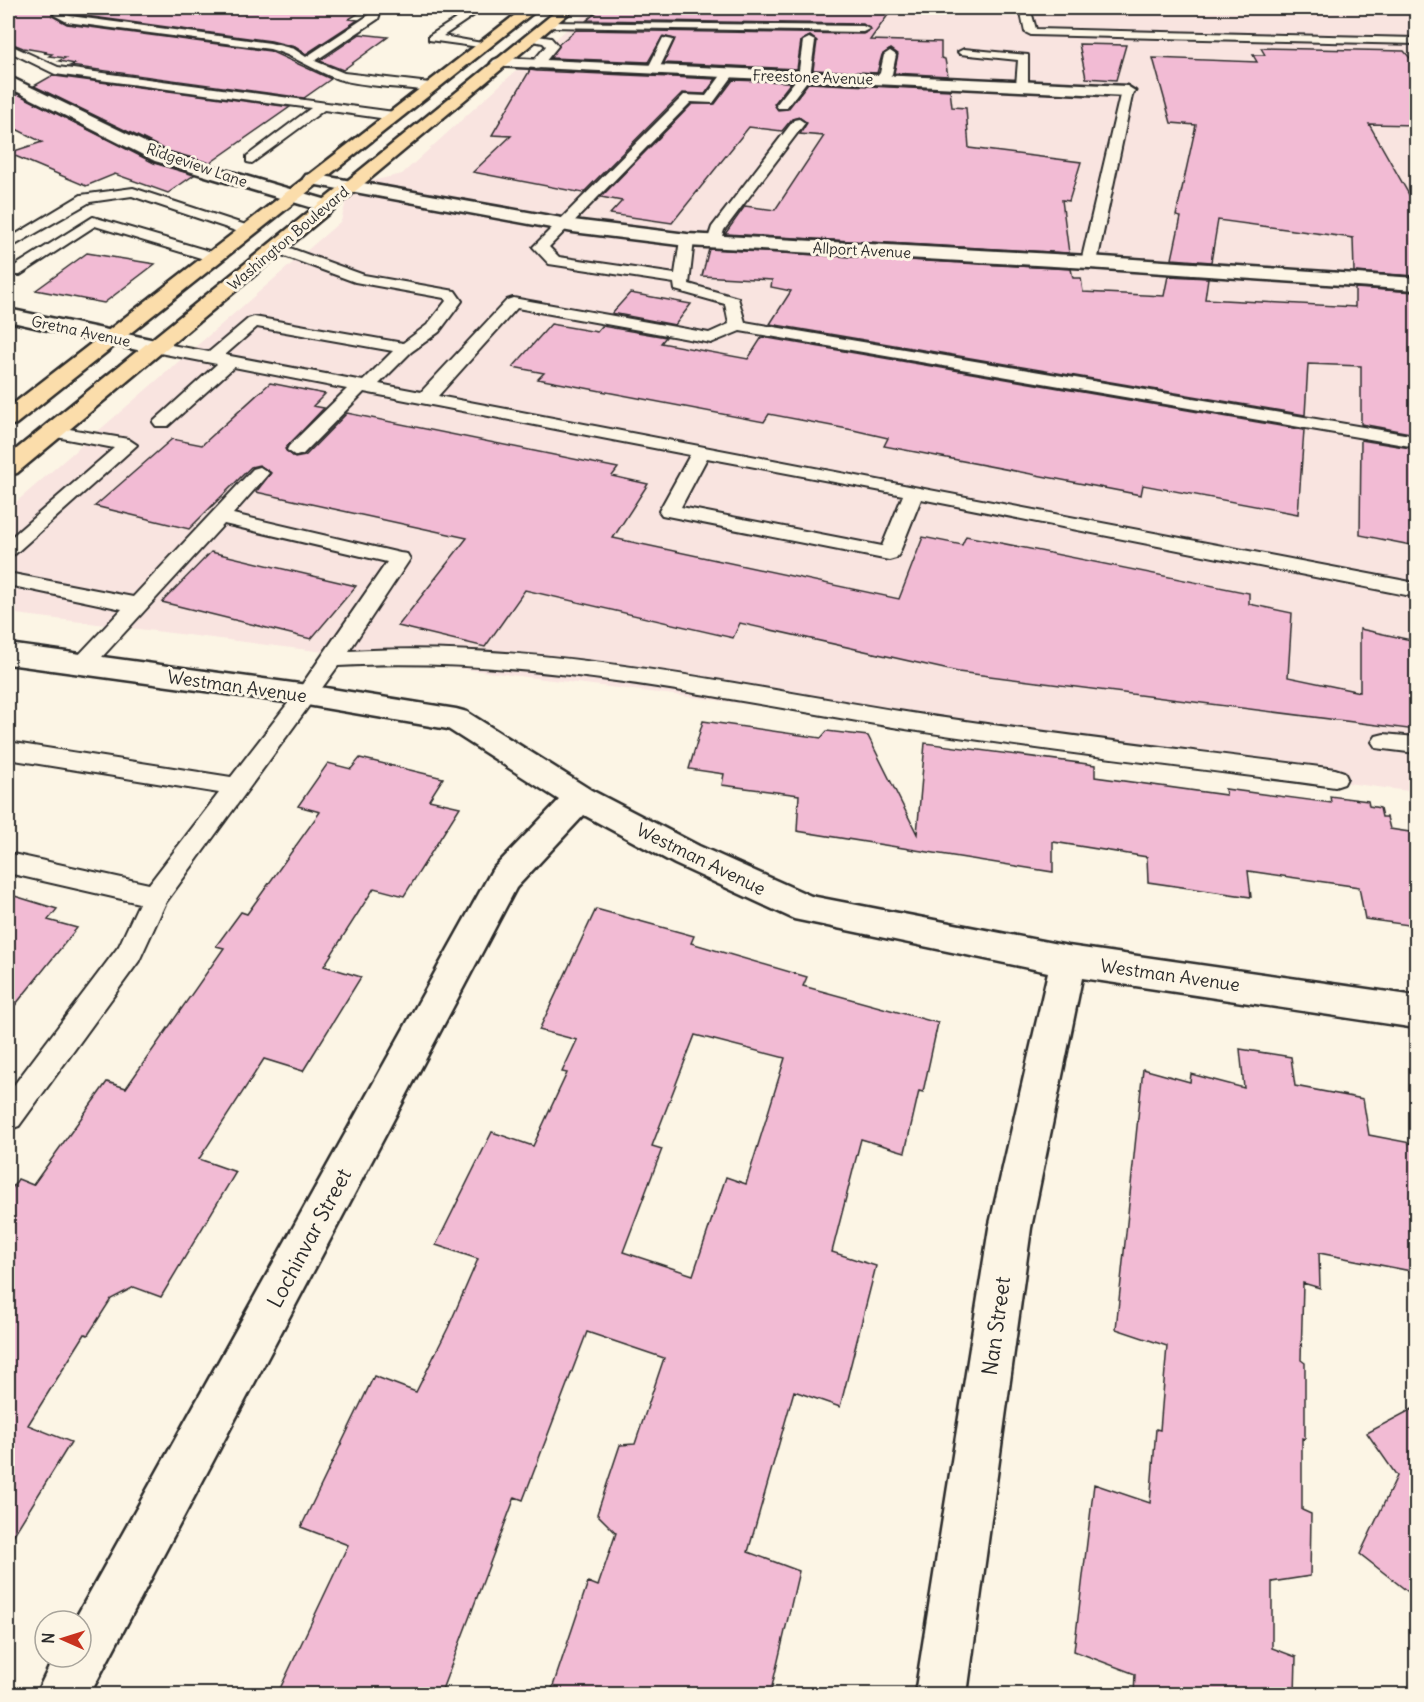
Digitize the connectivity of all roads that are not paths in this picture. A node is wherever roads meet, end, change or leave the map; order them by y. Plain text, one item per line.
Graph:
1 (63, 8) edge
2 (374, 8) edge
3 (532, 8) edge
4 (568, 8) edge
5 (1025, 8) edge
6 (473, 11) dead end
7 (707, 14) dead end
8 (547, 25) junction
9 (694, 26) junction
10 (863, 29) dead end
11 (531, 38) junction
12 (667, 40) dead end
13 (809, 40) dead end
14 (1416, 41) edge
15 (483, 46) junction
16 (8, 47) edge
17 (964, 52) dead end
18 (890, 55) dead end
19 (306, 62) junction
20 (499, 63) junction
21 (536, 65) junction
22 (653, 70) junction
23 (729, 73) junction
24 (804, 76) junction
25 (880, 80) junction
26 (8, 81) edge
27 (1022, 86) junction
28 (430, 87) junction
29 (1127, 91) joint
30 (782, 105) dead end
31 (322, 106) junction
32 (394, 116) junction
33 (799, 123) dead end
34 (252, 159) dead end
35 (312, 179) junction
36 (350, 186) junction
37 (292, 196) junction
38 (327, 206) junction
39 (565, 224) junction
40 (248, 230) junction
41 (687, 240) junction
42 (714, 242) junction
43 (8, 245) edge
44 (276, 248) junction
45 (214, 257) junction
46 (1089, 262) junction
47 (8, 270) edge
48 (682, 280) junction
49 (1416, 284) edge
50 (8, 315) edge
51 (738, 327) junction
52 (112, 337) junction
53 (155, 347) junction
54 (405, 348) junction
55 (222, 359) junction
56 (364, 386) junction
57 (426, 398) junction
58 (8, 419) edge
59 (162, 422) dead end
60 (52, 431) junction
61 (1416, 442) edge
62 (296, 450) dead end
63 (701, 451) junction
64 (8, 468) edge
65 (260, 473) dead end
66 (914, 491) junction
67 (220, 517) junction
68 (8, 550) edge
69 (8, 579) edge
70 (1416, 590) edge
71 (138, 605) junction
72 (8, 654) edge
73 (332, 659) junction
74 (83, 664) junction
75 (307, 695) junction
76 (1384, 742) dead end
77 (1416, 745) edge
78 (8, 750) edge
79 (1335, 778) dead end
80 (237, 787) junction
81 (580, 798) junction
82 (8, 863) edge
83 (155, 896) junction
84 (1068, 960) junction
85 (1416, 1012) edge
86 (8, 1116) edge
87 (62, 1695) edge
88 (941, 1695) edge

1 - 19 lane
2 - 19 lane
3 - 15 main road, Washington Boulevard
4 - 8 main road, Washington Boulevard
5 - 14 lane
6 - 15 lane
7 - 9 lane
8 - 9 lane
8 - 11 main road, Washington Boulevard
9 - 10 lane
11 - 20 main road, Washington Boulevard
11 - 21 lane
12 - 22 lane
13 - 24 lane
15 - 28 main road, Washington Boulevard
16 - 31 lane
17 - 27 lane
18 - 25 lane
19 - 28 lane
20 - 21 street, Freestone Avenue
20 - 36 main road, Washington Boulevard
21 - 22 street, Freestone Avenue
22 - 23 street, Freestone Avenue
23 - 24 street, Freestone Avenue
23 - 39 lane
24 - 25 street, Freestone Avenue
24 - 30 lane
25 - 27 street, Freestone Avenue
26 - 37 street, Ridgeview Lane
27 - 29 street, Freestone Avenue
28 - 32 main road, Washington Boulevard
29 - 46 lane
31 - 32 lane
31 - 34 lane
32 - 35 main road, Washington Boulevard
33 - 42 lane
35 - 36 street, Allport Avenue
35 - 37 main road, Washington Boulevard
36 - 38 main road, Washington Boulevard
36 - 39 street, Allport Avenue
37 - 38 street, Ridgeview Lane
37 - 40 main road, Washington Boulevard
38 - 44 main road, Washington Boulevard
39 - 41 street, Allport Avenue
39 - 48 lane
40 - 43 lane
40 - 45 main road, Washington Boulevard
41 - 42 street, Allport Avenue
41 - 48 lane
42 - 46 street, Allport Avenue
44 - 53 main road, Washington Boulevard
44 - 54 lane
45 - 47 lane
45 - 52 main road, Washington Boulevard
46 - 49 street, Allport Avenue
48 - 51 lane
50 - 52 street, Gretna Avenue
51 - 57 lane
51 - 61 lane
52 - 53 street, Gretna Avenue
52 - 58 main road, Washington Boulevard
53 - 55 lane
53 - 60 main road, Washington Boulevard
54 - 55 lane
54 - 56 lane
55 - 56 lane
55 - 59 lane
56 - 57 lane
56 - 62 lane
57 - 63 lane
60 - 64 main road, Washington Boulevard
60 - 68 lane
63 - 66 lane
63 - 66 lane
65 - 67 lane
66 - 70 lane
67 - 71 lane
67 - 73 lane
69 - 71 lane
71 - 74 lane
72 - 74 street, Westman Avenue
73 - 75 lane
73 - 79 lane
74 - 75 street, Westman Avenue
75 - 80 lane
75 - 81 street, Westman Avenue
76 - 77 lane
78 - 80 lane
80 - 83 lane
81 - 84 street, Westman Avenue
81 - 87 street, Lochinvar Street
82 - 83 lane
83 - 86 lane
84 - 85 street, Westman Avenue
84 - 88 street, Nan Street

